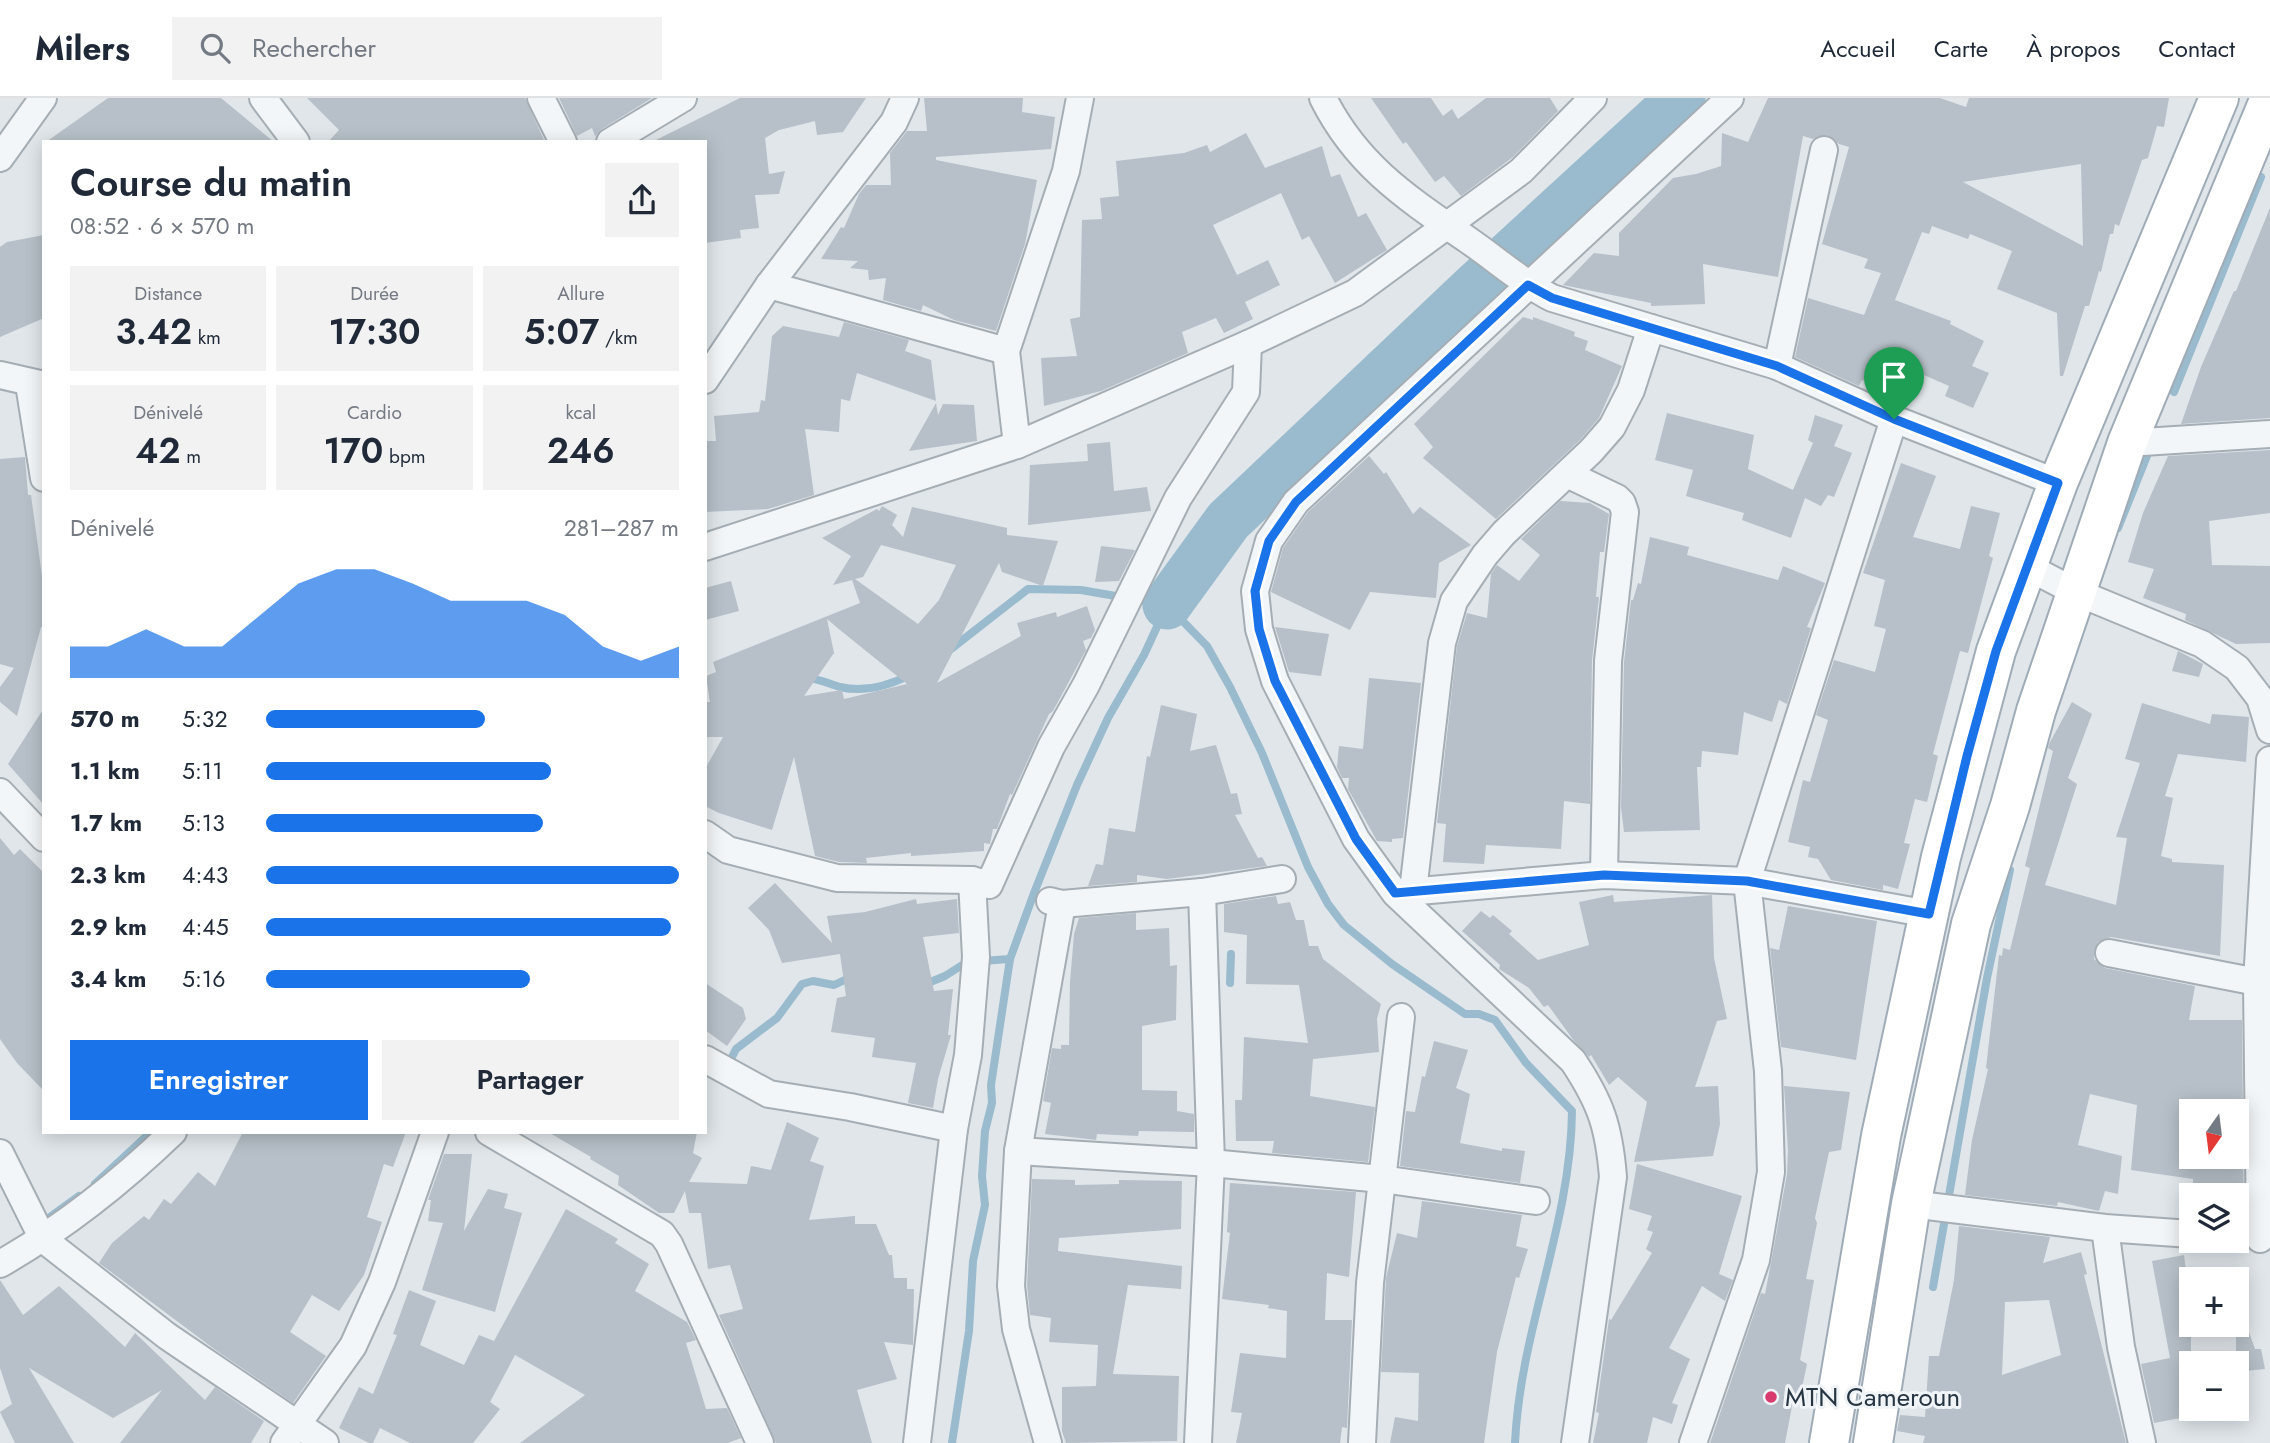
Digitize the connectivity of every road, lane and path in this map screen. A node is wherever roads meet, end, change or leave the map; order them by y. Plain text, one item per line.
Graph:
1 (43, 98) edge
2 (263, 98) edge
3 (541, 98) edge
4 (683, 98) edge
5 (905, 98) edge
6 (1080, 98) edge
7 (1322, 98) edge
8 (1593, 98) edge
9 (1730, 98) edge
10 (2220, 98) edge
11 (2270, 98) edge
12 (294, 140) edge
13 (562, 140) edge
14 (613, 140) edge
15 (1824, 150) dead end
16 (0, 158) edge
17 (1457, 233) junction
18 (1519, 278) junction
19 (769, 285) junction
20 (1651, 328) junction
21 (1248, 344) junction
22 (1006, 351) junction
23 (1777, 366) junction
24 (0, 375) edge
25 (707, 377) edge
26 (36, 384) edge
27 (1894, 419) junction
28 (2270, 434) edge
29 (2127, 443) junction
30 (1017, 445) junction
31 (42, 454) edge
32 (1567, 474) junction
33 (2058, 483) junction
34 (707, 546) edge
35 (2028, 567) junction
36 (2076, 592) junction
37 (2270, 730) edge
38 (2270, 760) edge
39 (0, 792) edge
40 (707, 835) edge
41 (42, 836) edge
42 (1604, 875) junction
43 (1282, 879) dead end
44 (1747, 881) junction
45 (987, 884) junction
46 (1202, 892) junction
47 (1404, 892) junction
48 (1929, 914) junction
49 (2109, 953) dead end
50 (2257, 982) junction
51 (1401, 1017) dead end
52 (707, 1060) edge
53 (954, 1129) junction
54 (171, 1134) edge
55 (434, 1134) edge
56 (492, 1134) edge
57 (1018, 1151) junction
58 (0, 1153) edge
59 (1211, 1163) junction
60 (1381, 1179) junction
61 (1536, 1201) dead end
62 (1910, 1204) junction
63 (2105, 1228) junction
64 (2179, 1233) edge
65 (2255, 1239) edge
66 (43, 1240) junction
67 (0, 1264) edge
68 (291, 1434) edge
69 (324, 1443) edge
70 (760, 1443) edge
71 (918, 1443) edge
72 (1048, 1443) edge
73 (1198, 1443) edge
74 (1362, 1443) edge
75 (1576, 1443) edge
76 (1693, 1443) edge
77 (1829, 1443) edge
78 (1873, 1443) edge
79 (2142, 1443) edge

1 - 16 street
2 - 12 street
3 - 13 street
4 - 14 street
5 - 19 street
6 - 22 street
7 - 17 street
8 - 17 street
9 - 18 street
10 - 33 main road
11 - 29 main road
15 - 23 street
17 - 18 street
17 - 21 street
18 - 20 street
18 - 47 street
19 - 22 street
19 - 25 street
20 - 23 street
20 - 32 street
21 - 30 street
21 - 45 street
22 - 30 street
23 - 27 street
24 - 26 street
26 - 31 street
27 - 33 street
27 - 44 street
28 - 29 street
29 - 36 main road
30 - 34 street
32 - 42 street
32 - 47 street
33 - 35 main road
35 - 36 street
35 - 48 main road
36 - 37 street
36 - 62 main road
38 - 50 street
39 - 41 street
40 - 45 street
42 - 44 street
42 - 47 street
43 - 46 street
44 - 48 street
44 - 76 street
45 - 53 street
46 - 57 street
46 - 59 street
47 - 75 street
48 - 77 main road
49 - 50 street
50 - 65 street
51 - 60 street
52 - 53 street
53 - 71 street
54 - 66 street
55 - 68 street
56 - 70 street
57 - 59 street
57 - 72 street
58 - 66 street
59 - 60 street
59 - 73 street
60 - 61 street
60 - 74 street
62 - 63 street
62 - 78 main road
63 - 64 street
63 - 79 street
66 - 67 street
66 - 68 street
68 - 69 street

